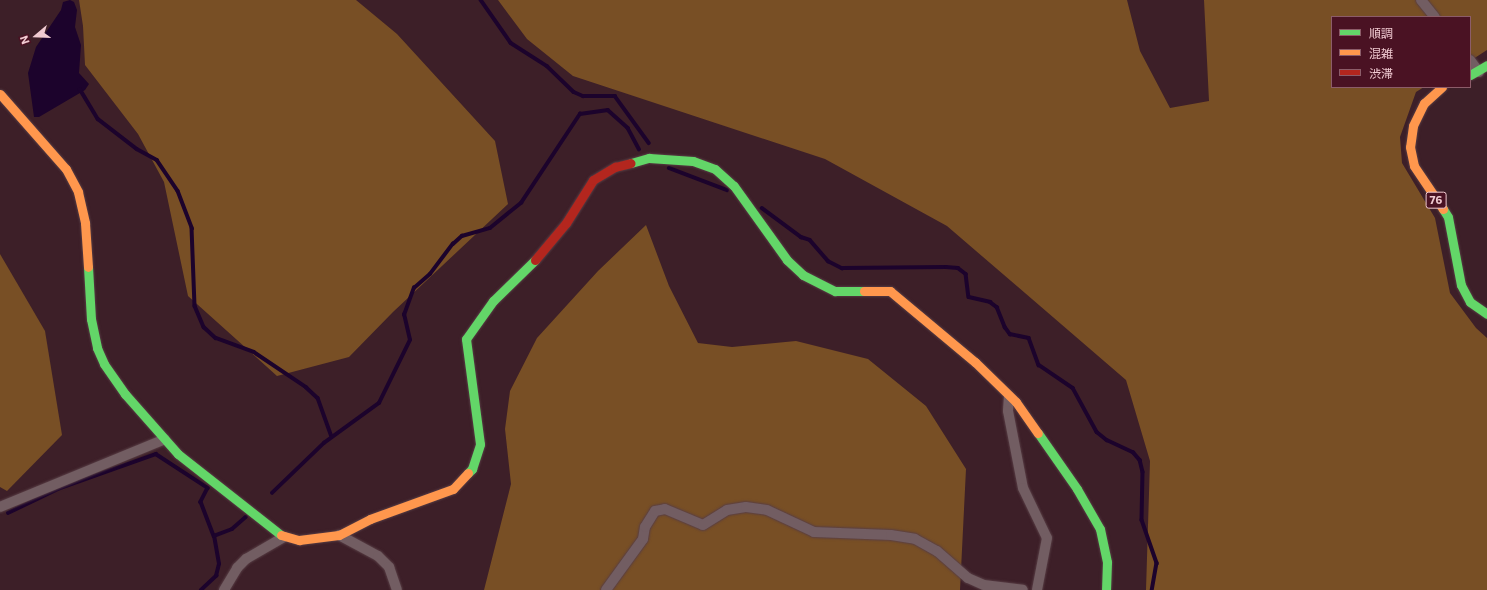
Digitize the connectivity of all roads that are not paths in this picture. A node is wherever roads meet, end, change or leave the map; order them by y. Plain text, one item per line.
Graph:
1 (1421, 0) edge
2 (1434, 16) edge
3 (1471, 63) edge
4 (1487, 65) edge
5 (1474, 73) edge
6 (1441, 88) edge
7 (0, 94) edge
8 (1487, 314) edge
9 (1009, 396) junction
10 (165, 439) junction
11 (0, 507) edge
12 (339, 535) junction
13 (284, 537) junction
14 (224, 590) edge
15 (397, 590) edge
16 (606, 590) edge
17 (1023, 590) edge
18 (1037, 590) edge
19 (1106, 590) edge

1 - 2 street
3 - 5 street
4 - 5 street
6 - 8 street, 76
7 - 10 street
9 - 12 street
9 - 18 street
9 - 19 street
10 - 11 street
10 - 13 street
12 - 13 street
12 - 15 street
13 - 14 street
16 - 17 street

